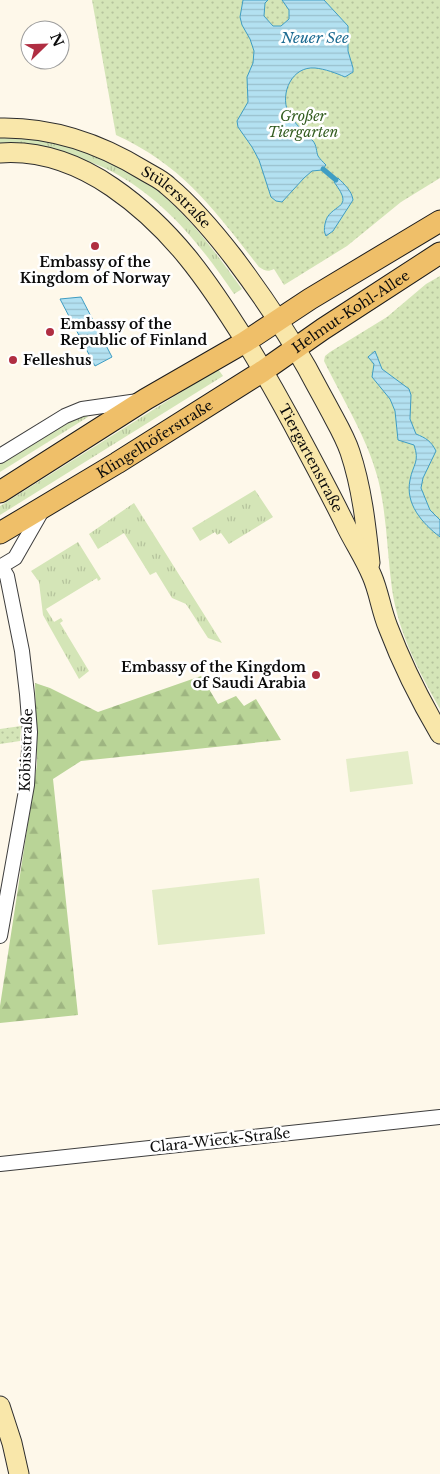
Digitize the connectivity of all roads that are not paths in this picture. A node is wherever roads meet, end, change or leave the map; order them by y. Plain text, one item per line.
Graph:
1 (0, 128) edge
2 (0, 153) edge
3 (440, 221) edge
4 (440, 253) edge
5 (279, 320) junction
6 (245, 342) junction
7 (296, 348) junction
8 (263, 371) junction
9 (146, 399) junction
10 (0, 456) edge
11 (0, 492) edge
12 (46, 504) junction
13 (0, 533) edge
14 (0, 567) edge
15 (372, 577) junction
16 (440, 734) edge
17 (0, 936) edge
18 (440, 1117) edge
19 (0, 1164) edge
20 (0, 1406) edge
21 (19, 1474) edge

1 - 5 main road, Stülerstraße
2 - 6 main road
3 - 5 main road, Helmut-Kohl-Allee
4 - 7 main road, Helmut-Kohl-Allee
5 - 6 main road
5 - 7 main road, Stülerstraße
6 - 8 main road, Tiergartenstraße
6 - 9 main road
7 - 8 main road, Helmut-Kohl-Allee
7 - 15 main road, Tiergartenstraße
8 - 12 main road, Klingelhöferstraße
8 - 15 main road, Tiergartenstraße
9 - 10 street
9 - 11 main road
12 - 13 main road, Klingelhöferstraße
12 - 14 street
14 - 17 street, Köbisstraße
15 - 16 main road, Tiergartenstraße
18 - 19 street, Clara-Wieck-Straße
20 - 21 main road

